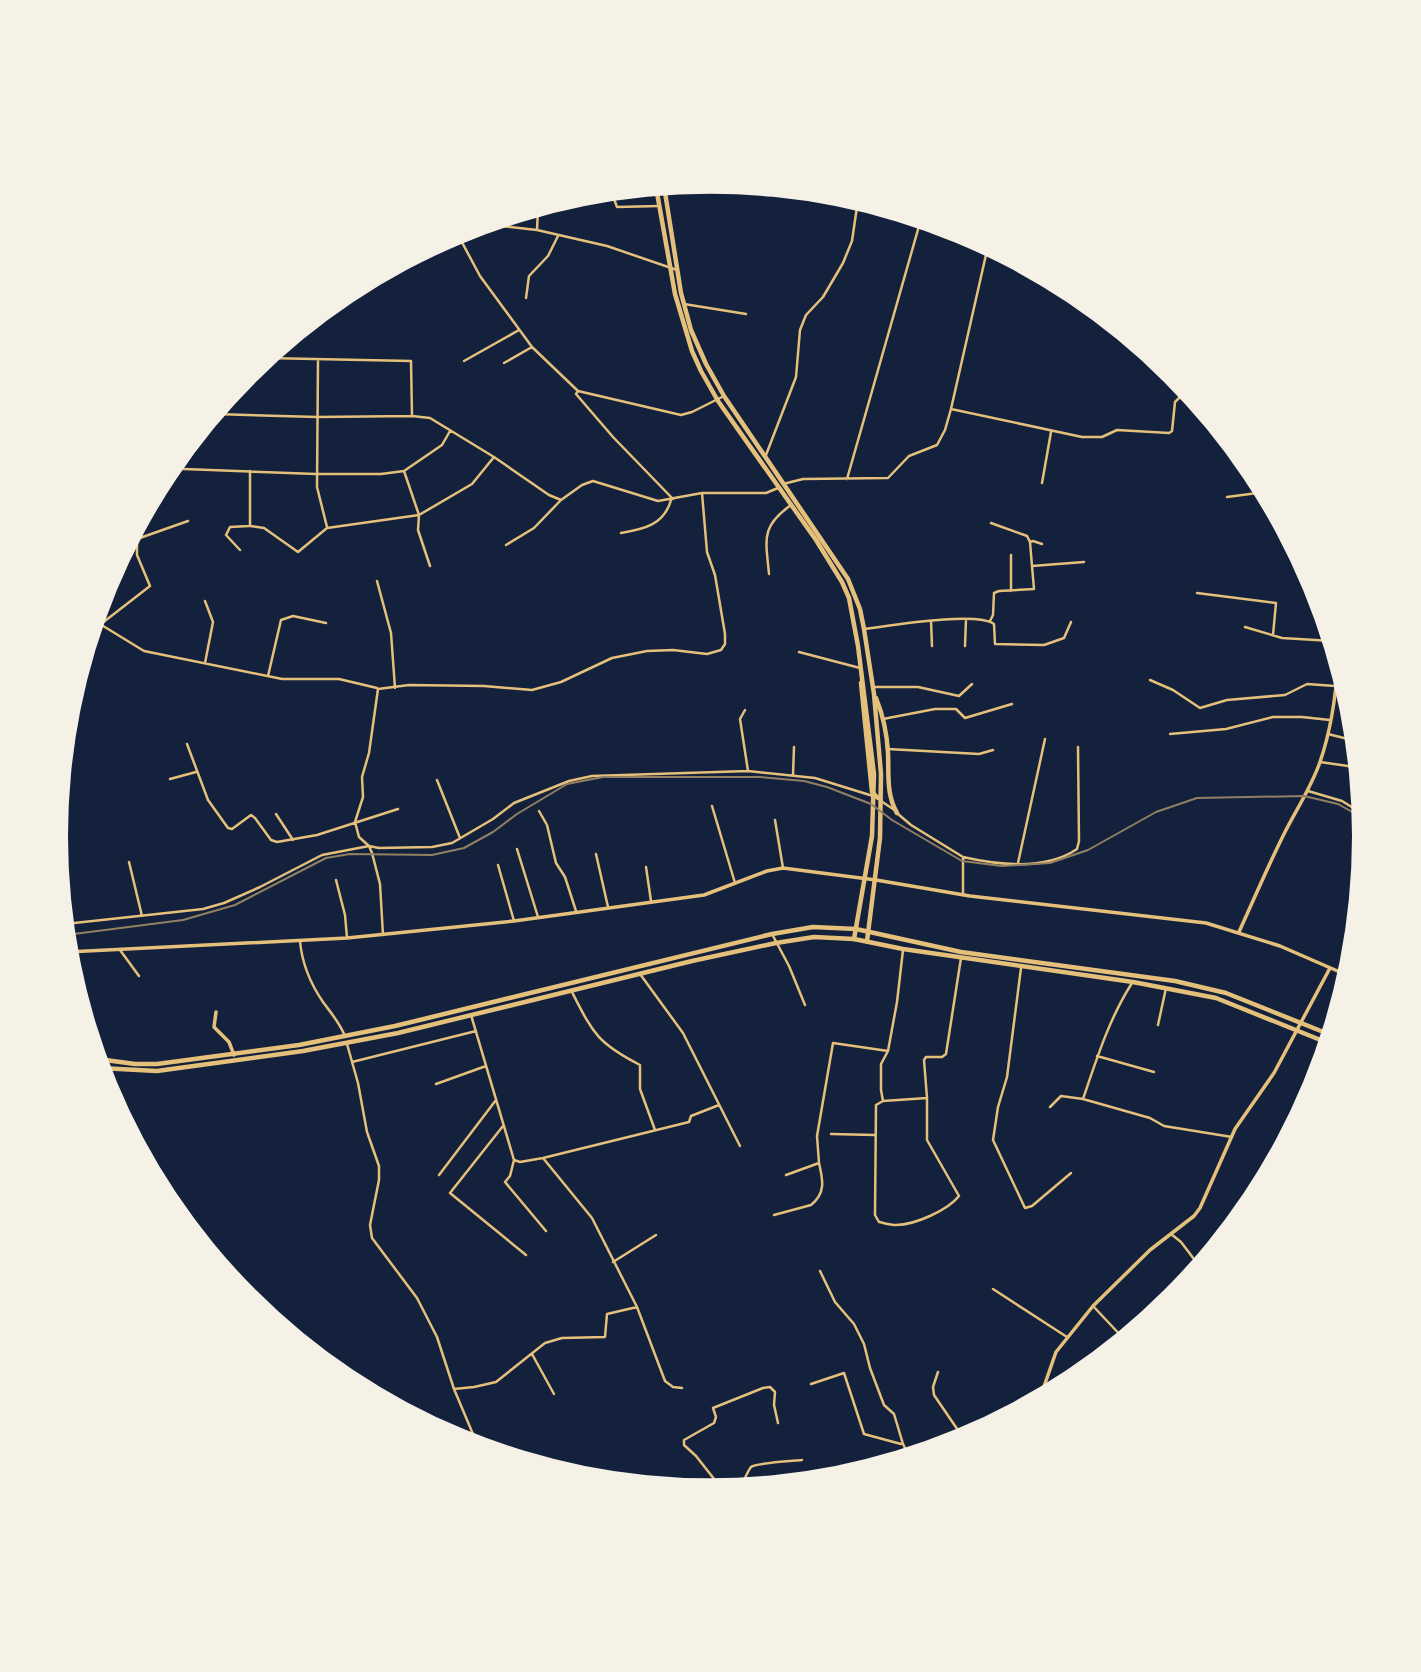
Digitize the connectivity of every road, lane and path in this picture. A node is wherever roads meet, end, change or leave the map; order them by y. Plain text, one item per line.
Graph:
1 (665, 195) edge
2 (658, 196) edge
3 (615, 201) edge
4 (660, 206) junction
5 (856, 211) edge
6 (538, 218) edge
7 (508, 227) edge
8 (917, 228) edge
9 (537, 230) junction
10 (558, 236) junction
11 (463, 244) edge
12 (986, 256) edge
13 (671, 269) junction
14 (677, 271) junction
15 (526, 298) dead end
16 (684, 304) junction
17 (746, 314) dead end
18 (519, 330) junction
19 (532, 347) junction
20 (281, 359) edge
21 (318, 360) junction
22 (464, 361) dead end
23 (505, 363) dead end
24 (578, 391) junction
25 (724, 396) junction
26 (1179, 398) edge
27 (718, 401) junction
28 (951, 408) junction
29 (227, 414) edge
30 (412, 416) junction
31 (317, 417) junction
32 (450, 431) junction
33 (1051, 432) junction
34 (494, 457) junction
35 (765, 458) junction
36 (184, 469) dead end
37 (250, 471) junction
38 (404, 471) junction
39 (316, 474) junction
40 (847, 479) junction
41 (1042, 483) dead end
42 (781, 486) junction
43 (702, 493) junction
44 (1254, 494) edge
45 (1227, 498) dead end
46 (672, 499) junction
47 (561, 500) junction
48 (791, 505) junction
49 (419, 515) junction
50 (188, 522) dead end
51 (991, 523) dead end
52 (250, 526) junction
53 (327, 527) junction
54 (621, 533) dead end
55 (142, 537) edge
56 (1030, 542) junction
57 (1042, 544) dead end
58 (506, 545) dead end
59 (137, 546) edge
60 (240, 550) dead end
61 (1011, 555) dead end
62 (1084, 562) dead end
63 (430, 566) dead end
64 (1032, 566) junction
65 (769, 574) dead end
66 (377, 581) dead end
67 (1011, 591) junction
68 (1197, 593) dead end
69 (205, 601) dead end
70 (966, 619) junction
71 (105, 621) edge
72 (931, 621) junction
73 (990, 621) junction
74 (1072, 622) dead end
75 (326, 623) dead end
76 (104, 625) edge
77 (1245, 627) dead end
78 (864, 629) junction
79 (1273, 635) junction
80 (1322, 640) edge
81 (932, 646) dead end
82 (965, 646) dead end
83 (799, 652) dead end
84 (205, 663) junction
85 (860, 669) junction
86 (268, 676) junction
87 (1150, 680) dead end
88 (972, 684) dead end
89 (1334, 686) edge
90 (872, 687) junction
91 (395, 688) junction
92 (378, 689) junction
93 (1336, 692) edge
94 (874, 694) junction
95 (1012, 704) dead end
96 (745, 710) dead end
97 (883, 719) junction
98 (1330, 720) junction
99 (1170, 734) dead end
100 (1328, 734) junction
101 (1345, 738) edge
102 (1045, 739) dead end
103 (187, 744) dead end
104 (794, 747) dead end
105 (1078, 747) dead end
106 (887, 748) junction
107 (993, 750) dead end
108 (1320, 762) junction
109 (1348, 766) edge
110 (748, 771) junction
111 (196, 772) junction
112 (793, 775) junction
113 (170, 779) dead end
114 (437, 780) dead end
115 (1308, 791) junction
116 (878, 798) junction
117 (712, 806) dead end
118 (1352, 807) edge
119 (398, 809) dead end
120 (539, 811) dead end
121 (897, 813) junction
122 (276, 814) dead end
123 (775, 820) dead end
124 (355, 822) junction
125 (460, 838) junction
126 (293, 839) junction
127 (369, 846) junction
128 (517, 849) dead end
129 (596, 854) dead end
130 (963, 857) junction
131 (129, 862) dead end
132 (1018, 863) junction
133 (498, 865) dead end
134 (646, 867) dead end
135 (783, 868) junction
136 (866, 878) junction
137 (336, 880) dead end
138 (876, 880) junction
139 (736, 885) junction
140 (963, 895) junction
141 (651, 901) junction
142 (608, 907) junction
143 (576, 911) junction
144 (142, 916) junction
145 (538, 917) junction
146 (514, 921) junction
147 (75, 923) edge
148 (856, 929) junction
149 (869, 932) junction
150 (1239, 932) junction
151 (772, 934) junction
152 (383, 935) junction
153 (347, 938) junction
154 (854, 939) junction
155 (300, 941) junction
156 (867, 941) junction
157 (776, 943) junction
158 (119, 948) junction
159 (903, 949) junction
160 (79, 951) edge
161 (961, 958) junction
162 (1021, 967) junction
163 (1330, 968) junction
164 (1338, 971) edge
165 (640, 974) junction
166 (139, 976) dead end
167 (1133, 982) junction
168 (1166, 989) junction
169 (571, 992) junction
170 (805, 1005) dead end
171 (216, 1012) dead end
172 (471, 1016) junction
173 (1302, 1023) junction
174 (1158, 1026) dead end
175 (1299, 1030) junction
176 (476, 1031) junction
177 (1322, 1031) edge
178 (345, 1037) junction
179 (1320, 1039) edge
180 (347, 1043) junction
181 (887, 1051) junction
182 (234, 1055) junction
183 (1097, 1056) junction
184 (109, 1061) edge
185 (352, 1062) junction
186 (486, 1066) junction
187 (112, 1069) edge
188 (1154, 1072) dead end
189 (436, 1084) dead end
190 (928, 1098) junction
191 (1083, 1099) junction
192 (496, 1100) junction
193 (883, 1101) junction
194 (719, 1105) junction
195 (1050, 1107) dead end
196 (503, 1126) junction
197 (656, 1130) junction
198 (831, 1134) dead end
199 (875, 1135) junction
200 (1232, 1137) junction
201 (740, 1146) dead end
202 (543, 1158) junction
203 (514, 1160) junction
204 (819, 1163) junction
205 (1071, 1173) dead end
206 (439, 1175) dead end
207 (786, 1175) dead end
208 (774, 1215) dead end
209 (546, 1231) dead end
210 (1171, 1234) junction
211 (656, 1235) dead end
212 (526, 1255) dead end
213 (1193, 1258) edge
214 (614, 1262) junction
215 (820, 1271) dead end
216 (993, 1289) dead end
217 (637, 1307) junction
218 (1093, 1307) junction
219 (1118, 1332) edge
220 (1067, 1337) junction
221 (531, 1354) junction
222 (938, 1372) dead end
223 (811, 1384) dead end
224 (1045, 1384) edge
225 (682, 1388) dead end
226 (454, 1389) junction
227 (554, 1394) dead end
228 (778, 1423) dead end
229 (957, 1429) edge
230 (472, 1432) edge
231 (903, 1444) junction
232 (905, 1448) edge
233 (802, 1460) dead end
234 (746, 1477) edge
235 (713, 1478) edge

1 - 14 main road
2 - 4 main road
3 - 4 street
4 - 13 main road
5 - 35 street
6 - 9 street
7 - 9 street
8 - 40 street
9 - 10 street
10 - 13 street
10 - 15 street
11 - 18 street
12 - 28 street
13 - 14 street
13 - 27 main road
14 - 16 main road
16 - 17 street
16 - 25 main road
18 - 19 street
18 - 22 street
19 - 23 street
19 - 24 street
20 - 21 street
21 - 30 street
21 - 31 street
24 - 27 street
24 - 46 street
25 - 27 street
25 - 35 main road
26 - 33 street
27 - 42 main road
28 - 33 street
28 - 40 street
29 - 31 street
30 - 31 street
30 - 32 street
31 - 39 street
32 - 34 street
32 - 38 street
33 - 41 street
34 - 47 street
34 - 49 street
35 - 42 main road
36 - 37 street
37 - 39 street
37 - 52 street
38 - 39 street
38 - 49 street
39 - 53 street
40 - 42 street
42 - 43 street
42 - 48 main road
42 - 78 main road
43 - 46 street
43 - 91 street
44 - 45 street
46 - 47 street
46 - 54 street
47 - 58 street
48 - 65 street
48 - 85 main road
49 - 53 street
49 - 63 street
50 - 55 street
51 - 56 street
52 - 53 street
52 - 60 street
56 - 57 street
56 - 64 street
59 - 71 street
61 - 67 street
62 - 64 street
64 - 67 street
66 - 91 street
67 - 73 street
68 - 79 street
69 - 84 street
70 - 72 street
70 - 73 street
70 - 82 street
72 - 78 street
72 - 81 street
73 - 74 street
75 - 86 street
76 - 84 street
77 - 79 street
78 - 90 main road
79 - 80 street
83 - 85 street
84 - 86 street
85 - 116 main road
85 - 136 main road
86 - 92 street
87 - 89 street
88 - 90 street
90 - 94 main road
91 - 92 street
92 - 124 street
93 - 98 street
94 - 97 main road
94 - 138 main road
95 - 97 street
96 - 110 street
97 - 106 main road
98 - 99 street
98 - 100 street
100 - 101 street
100 - 108 street
102 - 132 street
103 - 111 street
104 - 112 street
105 - 132 street
106 - 107 street
106 - 121 main road
108 - 109 street
108 - 115 street
110 - 112 street
110 - 125 street
111 - 113 street
111 - 126 street
112 - 116 street
114 - 125 street
115 - 118 street
115 - 150 street
116 - 121 street
117 - 139 street
119 - 124 street
120 - 143 street
121 - 130 street
122 - 126 street
123 - 135 street
124 - 126 street
124 - 127 street
125 - 127 street
127 - 144 street
127 - 152 street
128 - 145 street
129 - 142 street
130 - 132 street
130 - 140 street
131 - 144 street
133 - 146 street
134 - 141 street
135 - 136 street
135 - 139 street
136 - 138 street
136 - 148 main road
137 - 153 street
138 - 140 street
138 - 149 main road
139 - 141 street
140 - 150 street
141 - 142 street
142 - 143 street
143 - 145 street
144 - 147 street
145 - 146 street
146 - 152 street
148 - 149 main road
148 - 151 main road
148 - 154 main road
149 - 156 main road
149 - 173 main road
150 - 163 street
151 - 157 street
151 - 178 main road
152 - 153 street
153 - 155 street
154 - 156 main road
154 - 157 main road
155 - 158 street
155 - 178 street
156 - 159 main road
157 - 165 main road
157 - 170 street
158 - 160 street
158 - 166 street
159 - 161 main road
159 - 181 street
161 - 162 main road
161 - 190 street
162 - 167 main road
162 - 205 street
163 - 164 street
163 - 173 street
165 - 169 main road
165 - 194 street
167 - 168 main road
167 - 183 street
168 - 174 street
168 - 175 main road
169 - 172 main road
169 - 197 street
171 - 182 street
172 - 176 street
172 - 180 main road
173 - 175 street
173 - 177 main road
175 - 179 main road
175 - 200 street
176 - 185 street
176 - 186 street
178 - 180 street
178 - 182 main road
180 - 185 street
180 - 187 main road
181 - 193 street
181 - 204 street
182 - 184 main road
183 - 188 street
183 - 191 street
185 - 226 street
186 - 189 street
186 - 192 street
190 - 193 street
190 - 199 street
191 - 195 street
191 - 200 street
192 - 196 street
192 - 206 street
193 - 199 street
194 - 197 street
194 - 201 street
196 - 203 street
196 - 212 street
197 - 202 street
198 - 199 street
200 - 210 street
202 - 203 street
202 - 214 street
203 - 209 street
204 - 207 street
204 - 208 street
210 - 213 street
210 - 218 street
211 - 214 street
214 - 217 street
215 - 231 street
216 - 220 street
217 - 221 street
217 - 225 street
218 - 219 street
218 - 220 street
220 - 224 street
221 - 226 street
221 - 227 street
222 - 229 street
223 - 231 street
226 - 230 street
228 - 235 street
231 - 232 street
233 - 234 street

